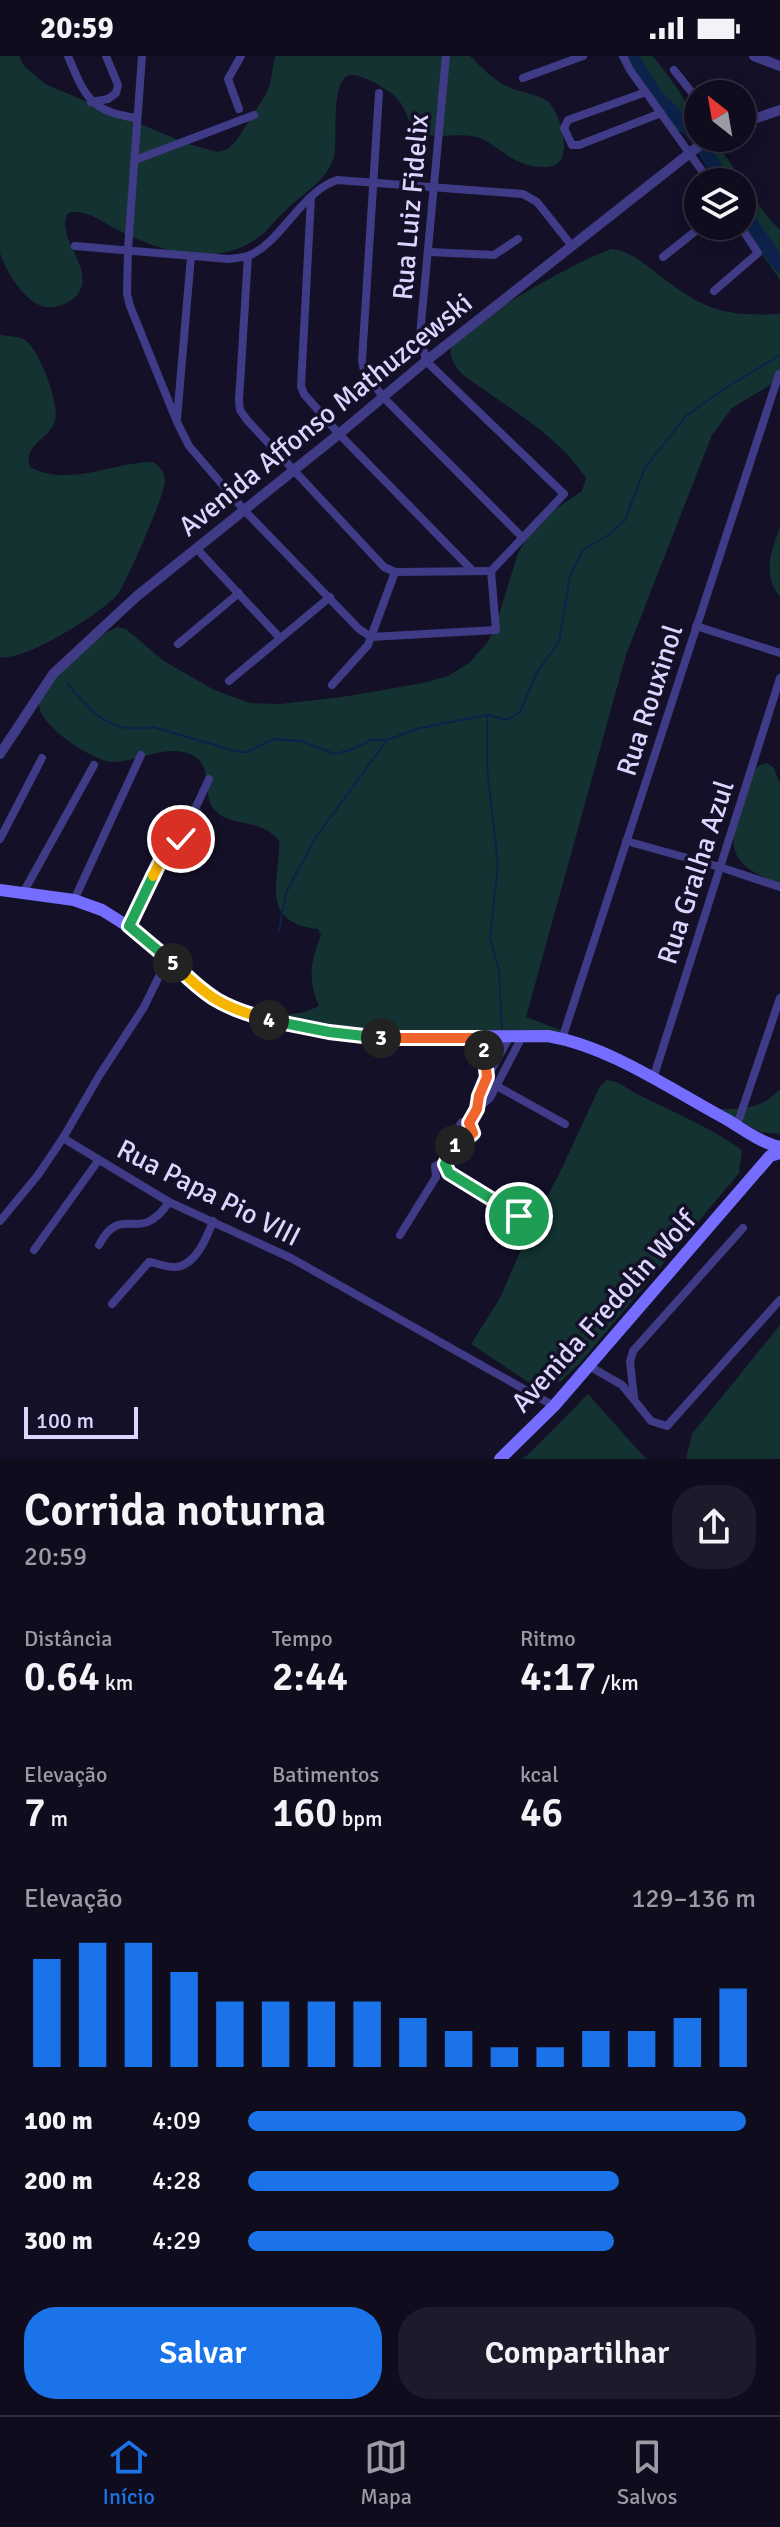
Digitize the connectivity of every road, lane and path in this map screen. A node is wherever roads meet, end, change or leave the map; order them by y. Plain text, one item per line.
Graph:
1 (68, 56) edge
2 (106, 56) edge
3 (142, 56) edge
4 (241, 56) edge
5 (446, 56) edge
6 (583, 56) edge
7 (623, 56) edge
8 (754, 56) edge
9 (780, 66) edge
10 (674, 70) dead end
11 (523, 78) dead end
12 (684, 83) edge
13 (646, 92) junction
14 (379, 93) dead end
15 (91, 102) junction
16 (239, 109) dead end
17 (780, 110) edge
18 (661, 113) junction
19 (254, 115) dead end
20 (137, 118) junction
21 (756, 118) edge
22 (690, 153) junction
23 (135, 160) junction
24 (700, 168) edge
25 (375, 184) junction
26 (432, 188) junction
27 (311, 198) junction
28 (518, 239) dead end
29 (684, 240) edge
30 (749, 240) edge
31 (75, 246) dead end
32 (572, 246) junction
33 (128, 249) junction
34 (430, 252) junction
35 (191, 256) junction
36 (248, 256) junction
37 (663, 257) dead end
38 (714, 291) dead end
39 (426, 361) junction
40 (779, 374) edge
41 (383, 397) junction
42 (177, 422) junction
43 (339, 434) junction
44 (293, 472) junction
45 (245, 511) junction
46 (523, 538) junction
47 (197, 549) junction
48 (472, 569) junction
49 (491, 571) junction
50 (395, 572) junction
51 (239, 593) junction
52 (330, 597) junction
53 (696, 626) junction
54 (371, 637) junction
55 (280, 638) junction
56 (178, 644) dead end
57 (780, 653) edge
58 (780, 678) edge
59 (229, 681) dead end
60 (332, 685) dead end
61 (0, 754) edge
62 (141, 755) dead end
63 (42, 758) dead end
64 (94, 765) dead end
65 (209, 779) dead end
66 (0, 839) edge
67 (626, 841) junction
68 (720, 867) junction
69 (780, 887) edge
70 (0, 890) edge
71 (23, 893) junction
72 (74, 900) junction
73 (129, 926) junction
74 (168, 958) junction
75 (780, 998) edge
76 (483, 1038) junction
77 (515, 1038) junction
78 (562, 1039) junction
79 (487, 1078) junction
80 (653, 1079) junction
81 (497, 1086) junction
82 (477, 1109) junction
83 (565, 1124) dead end
84 (737, 1125) junction
85 (63, 1138) junction
86 (772, 1150) edge
87 (98, 1161) junction
88 (447, 1169) junction
89 (169, 1202) junction
90 (519, 1216) dead end
91 (0, 1221) edge
92 (213, 1221) junction
93 (743, 1228) dead end
94 (400, 1235) dead end
95 (99, 1245) dead end
96 (34, 1250) dead end
97 (780, 1300) edge
98 (112, 1304) dead end
99 (589, 1366) junction
100 (634, 1398) junction
101 (554, 1406) junction
102 (500, 1459) edge

1 - 15 street
2 - 15 street
3 - 20 street
4 - 16 street
5 - 26 street, Rua Luiz Fidelix
6 - 11 street
7 - 13 street
8 - 9 street
10 - 12 street
13 - 18 street
13 - 18 street
14 - 25 street
15 - 20 street
17 - 21 street
18 - 22 street
19 - 23 street
20 - 23 street
22 - 24 street
22 - 32 street, Avenida Affonso Mathuzcewski
23 - 33 street
25 - 26 street
25 - 27 street
25 - 41 street
26 - 32 street
26 - 34 street, Rua Luiz Fidelix
27 - 36 street
27 - 43 street
28 - 34 street
29 - 37 street
30 - 38 street
31 - 33 street
32 - 39 street, Avenida Affonso Mathuzcewski
33 - 35 street
33 - 42 street
34 - 39 street, Rua Luiz Fidelix
35 - 36 street
35 - 42 street
36 - 44 street
39 - 41 street, Avenida Affonso Mathuzcewski
39 - 46 street
40 - 53 street, Rua Rouxinol
41 - 43 street, Avenida Affonso Mathuzcewski
41 - 46 street
42 - 45 street
43 - 44 street, Avenida Affonso Mathuzcewski
43 - 48 street
44 - 45 street, Avenida Affonso Mathuzcewski
44 - 50 street
45 - 47 street, Avenida Affonso Mathuzcewski
45 - 52 street
46 - 49 street
47 - 51 street
47 - 61 street, Avenida Affonso Mathuzcewski
48 - 49 street
48 - 50 street
49 - 54 street
50 - 54 street
51 - 55 street
51 - 56 street
52 - 54 street
52 - 55 street
53 - 57 street
53 - 67 street, Rua Rouxinol
54 - 60 street
55 - 59 street
58 - 68 street, Rua Gralha Azul
62 - 72 street
63 - 66 street
64 - 71 street
65 - 73 street
67 - 68 street
67 - 78 street, Rua Rouxinol
68 - 69 street
68 - 80 street, Rua Gralha Azul
70 - 71 main road
71 - 72 main road
72 - 73 main road
73 - 74 main road
74 - 76 main road
74 - 85 street
75 - 84 street
76 - 77 main road
76 - 79 street
77 - 78 main road
77 - 79 street
77 - 81 street
78 - 80 main road
79 - 81 street
79 - 82 street
80 - 84 main road
81 - 82 street
81 - 83 street
82 - 88 street
84 - 86 main road
85 - 87 street, Rua Papa Pio VIII
85 - 91 street
86 - 99 main road, Avenida Fredolin Wolf
87 - 89 street, Rua Papa Pio VIII
87 - 96 street
88 - 90 street
88 - 94 street
89 - 92 street, Rua Papa Pio VIII
89 - 95 street
92 - 98 street
92 - 101 street, Rua Papa Pio VIII
93 - 100 street
97 - 100 street
99 - 100 street
99 - 101 main road, Avenida Fredolin Wolf
101 - 102 main road, Avenida Fredolin Wolf

